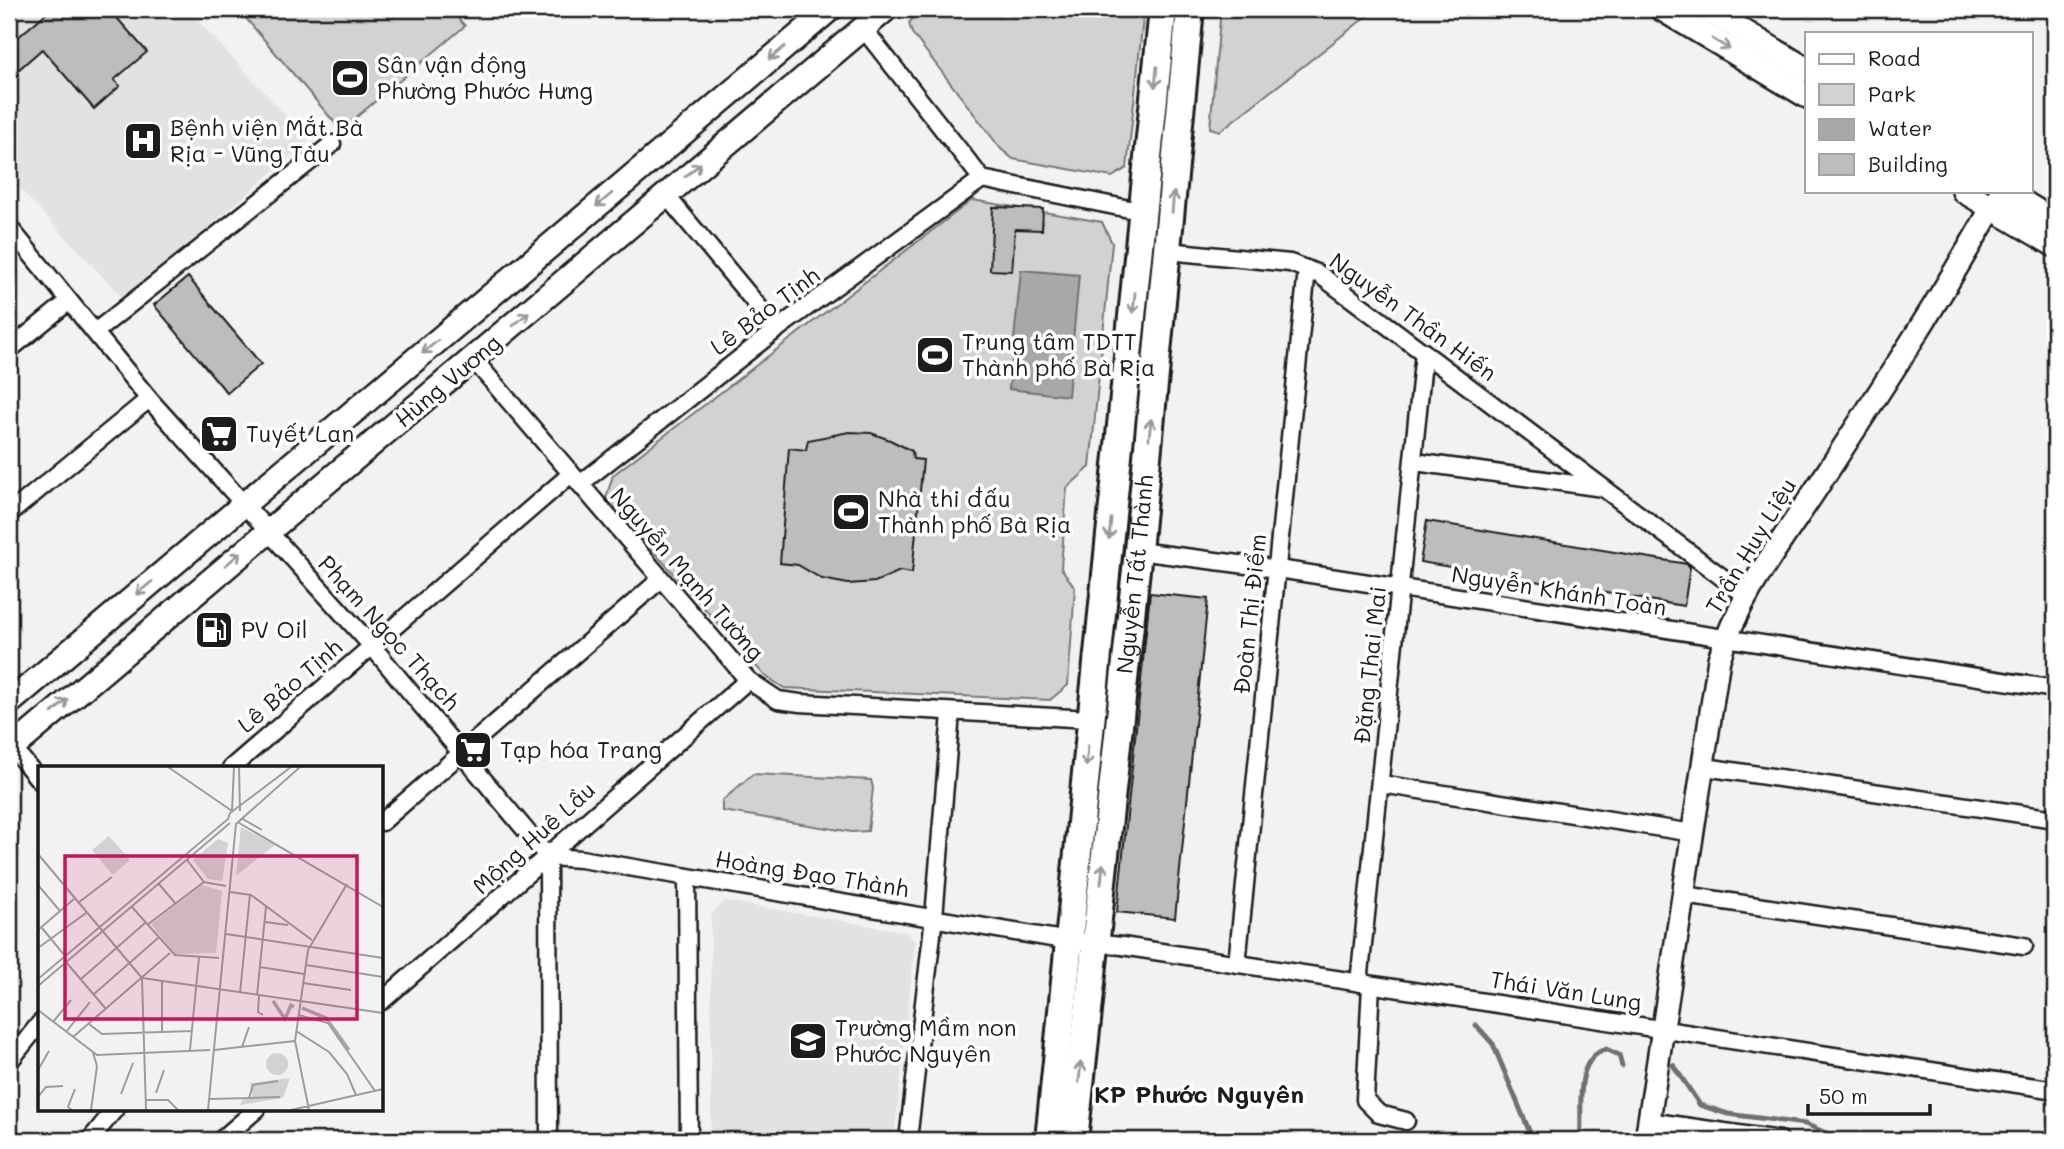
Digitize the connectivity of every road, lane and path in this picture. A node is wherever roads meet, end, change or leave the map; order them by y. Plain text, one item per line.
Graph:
1 (830, 9) edge
2 (886, 9) edge
3 (1163, 9) edge
4 (1190, 9) edge
5 (1662, 9) edge
6 (1706, 9) edge
7 (863, 28) junction
8 (1805, 69) edge
9 (1805, 95) edge
10 (332, 144) dead end
11 (982, 180) junction
12 (1971, 192) edge
13 (665, 194) junction
14 (1999, 196) edge
15 (1144, 212) junction
16 (2055, 222) edge
17 (9, 227) edge
18 (2055, 245) edge
19 (1168, 251) junction
20 (1307, 269) junction
21 (69, 301) junction
22 (777, 329) junction
23 (95, 332) junction
24 (9, 350) edge
25 (1424, 352) junction
26 (474, 360) junction
27 (149, 399) junction
28 (1415, 462) junction
29 (575, 479) junction
30 (1604, 488) junction
31 (244, 505) junction
32 (9, 514) edge
33 (266, 531) junction
34 (1138, 551) junction
35 (1278, 569) junction
36 (661, 579) junction
37 (1401, 589) junction
38 (1747, 596) junction
39 (1725, 640) junction
40 (372, 645) junction
41 (748, 680) junction
42 (2055, 689) edge
43 (9, 703) edge
44 (951, 713) junction
45 (1090, 719) junction
46 (11, 750) edge
47 (463, 751) junction
48 (233, 766) edge
49 (1704, 766) junction
50 (38, 779) edge
51 (1381, 784) junction
52 (2055, 819) edge
53 (383, 821) edge
54 (1692, 833) junction
55 (548, 857) junction
56 (687, 877) junction
57 (1684, 895) junction
58 (934, 917) junction
59 (1069, 941) junction
60 (1096, 942) junction
61 (2024, 946) dead end
62 (1237, 964) junction
63 (1365, 984) junction
64 (383, 1000) edge
65 (38, 1026) edge
66 (1662, 1028) junction
67 (9, 1062) edge
68 (2055, 1090) edge
69 (114, 1110) edge
70 (256, 1110) edge
71 (1406, 1121) dead end
72 (1647, 1130) edge
73 (90, 1140) edge
74 (221, 1140) edge
75 (549, 1140) edge
76 (689, 1140) edge
77 (908, 1140) edge
78 (1049, 1140) edge
79 (1074, 1140) edge
80 (1780, 1140) edge

1 -> 31 main road, Hùng Vương
2 - 7 main road, Hùng Vương
3 -> 15 main road, Nguyễn Tất Thành
19 -> 4 main road, Nguyễn Tất Thành
5 -> 9 main road
6 - 8 main road
7 - 11 street
13 -> 7 main road, Hùng Vương
10 - 23 street
11 - 15 street
11 - 22 street, Lê Bảo Tịnh
12 - 14 main road
13 - 22 street
26 -> 13 main road, Hùng Vương
14 - 16 main road
14 - 18 main road
14 - 38 street, Trần Huy Liệu
15 -> 45 main road, Nguyễn Tất Thành
17 - 21 street, Phạm Ngọc Thạch
19 - 20 street, Nguyễn Thần Hiến
34 -> 19 main road, Nguyễn Tất Thành
20 - 25 street, Nguyễn Thần Hiến
20 - 35 street, Đoàn Thị Điểm
21 - 23 street, Phạm Ngọc Thạch
21 - 24 street
22 - 29 street, Lê Bảo Tịnh
23 - 27 street, Phạm Ngọc Thạch
25 - 28 street, Đặng Thai Mai
25 - 30 street, Nguyễn Thần Hiến
26 - 29 street, Nguyễn Mạnh Tường
26 - 33 main road, Hùng Vương
27 - 31 street, Phạm Ngọc Thạch
27 - 32 street
28 - 30 street, Nguyễn Thần Hiến
28 - 37 street, Đặng Thai Mai
29 - 36 street, Nguyễn Mạnh Tường
29 - 40 street, Lê Bảo Tịnh
30 - 38 street, Nguyễn Thần Hiến
31 - 33 street, Phạm Ngọc Thạch
31 -> 43 main road, Hùng Vương
33 - 40 street, Phạm Ngọc Thạch
46 -> 33 main road, Hùng Vương
34 - 35 street, Nguyễn Khánh Toàn
60 -> 34 main road, Nguyễn Tất Thành
35 - 37 street, Nguyễn Khánh Toàn
35 - 62 street, Đoàn Thị Điểm
36 - 41 street, Nguyễn Mạnh Tường
36 - 47 street
37 - 39 street, Nguyễn Khánh Toàn
37 - 51 street, Đặng Thai Mai
38 - 39 street, Trần Huy Liệu
39 - 42 street, Nguyễn Khánh Toàn
39 - 49 street, Trần Huy Liệu
40 - 47 street, Phạm Ngọc Thạch
40 - 48 street, Lê Bảo Tịnh
41 - 44 street, Nguyễn Mạnh Tường
41 - 55 street, Mộng Huê Lầu
44 - 45 street, Nguyễn Mạnh Tường
44 - 58 street
45 -> 59 main road, Nguyễn Tất Thành
46 - 50 street
47 - 53 street
47 - 55 street, Phạm Ngọc Thạch
49 - 52 street
49 - 54 street, Trần Huy Liệu
51 - 54 street
51 - 63 street, Đặng Thai Mai
54 - 57 street, Trần Huy Liệu
55 - 56 street, Hoàng Đạo Thành
55 - 64 street, Mộng Huê Lầu
55 - 75 street
56 - 58 street, Hoàng Đạo Thành
56 - 76 street
57 - 61 street
57 - 66 street, Trần Huy Liệu
58 - 59 street, Hoàng Đạo Thành
58 - 77 street
59 - 60 street, Thái Văn Lung
59 - 78 main road, Nguyễn Tất Thành
60 - 62 street, Thái Văn Lung
79 -> 60 main road, Nguyễn Tất Thành
62 - 63 street, Thái Văn Lung
63 - 66 street, Thái Văn Lung
63 - 71 street, Đặng Thai Mai
65 - 67 street
66 - 68 street, Thái Văn Lung
66 - 72 street, Trần Huy Liệu
69 - 73 street
70 - 74 street
72 - 80 street

